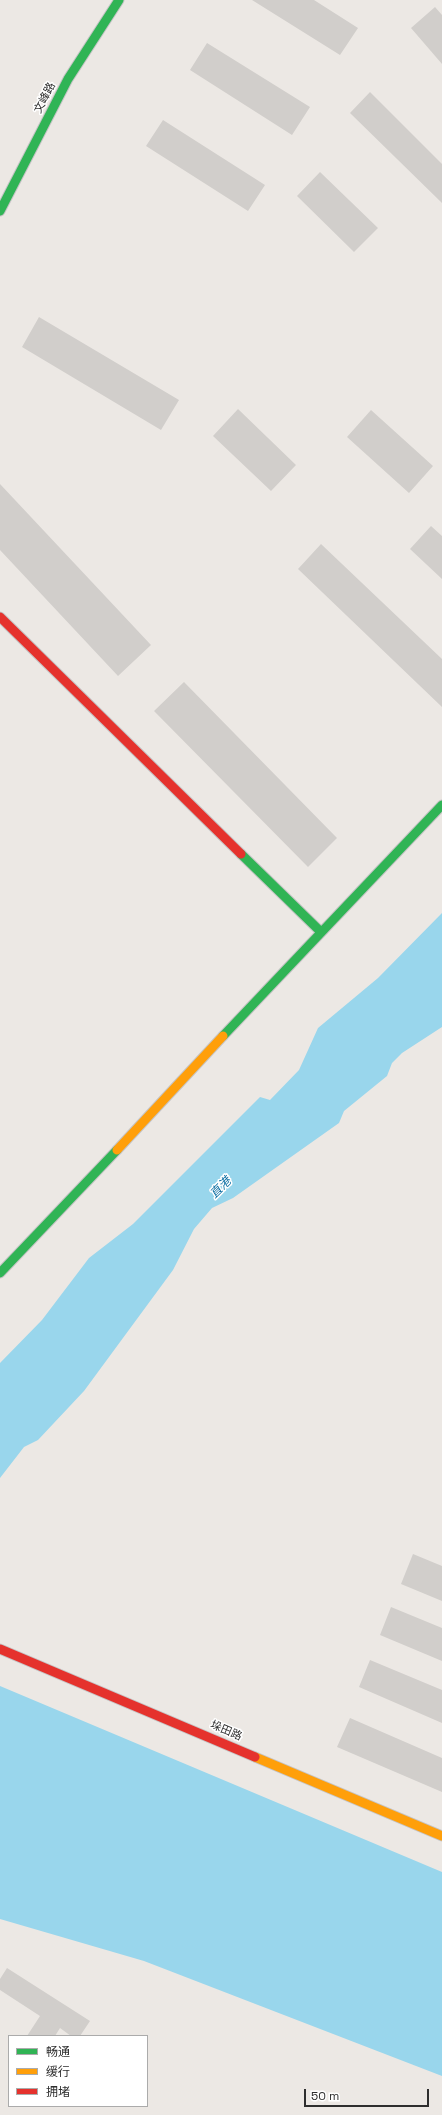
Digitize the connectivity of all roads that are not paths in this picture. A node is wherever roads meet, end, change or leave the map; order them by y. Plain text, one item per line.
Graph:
1 (119, 0) edge
2 (0, 211) edge
3 (0, 617) edge
4 (442, 804) edge
5 (321, 932) junction
6 (0, 1273) edge
7 (0, 1649) edge
8 (442, 1836) edge

1 - 2 street, 文峰路
3 - 5 street
4 - 5 street
5 - 6 street
7 - 8 street, 垛田路

